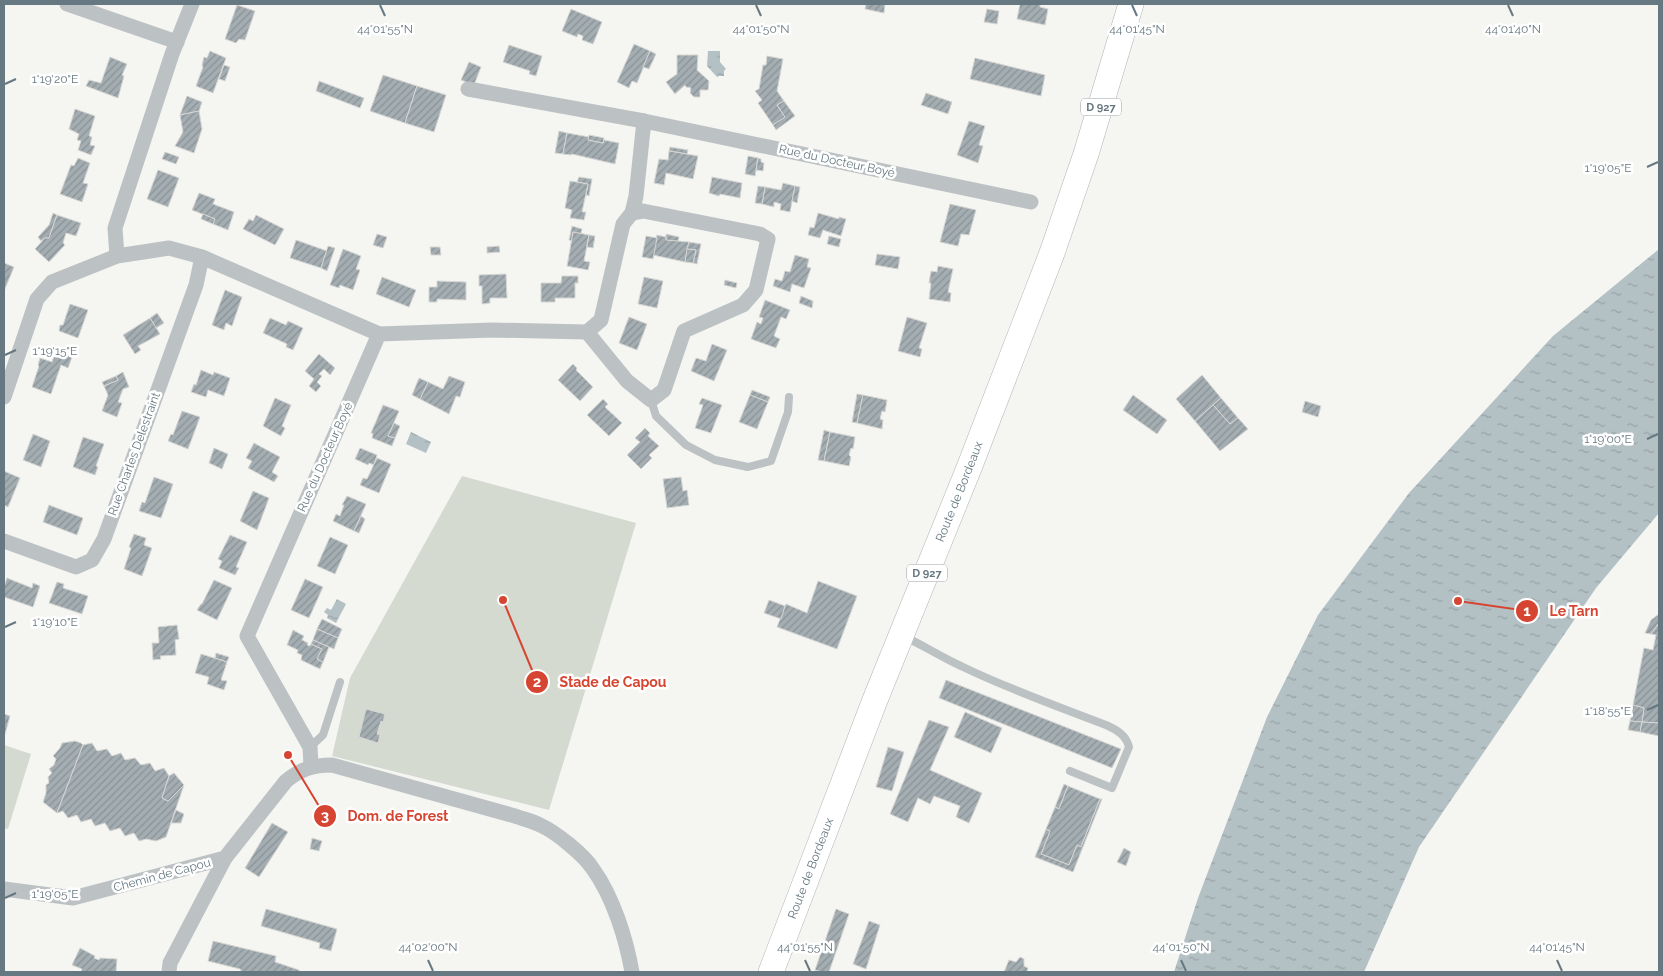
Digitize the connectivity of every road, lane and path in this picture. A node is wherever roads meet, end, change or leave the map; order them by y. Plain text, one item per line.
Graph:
1 (67, 4) edge
2 (192, 4) edge
3 (1131, 4) edge
4 (177, 42) junction
5 (468, 89) dead end
6 (644, 121) junction
7 (1031, 202) dead end
8 (632, 213) junction
9 (117, 256) junction
10 (202, 258) junction
11 (587, 332) junction
12 (379, 334) junction
13 (789, 396) dead end
14 (4, 397) edge
15 (651, 400) junction
16 (4, 541) edge
17 (902, 636) junction
18 (340, 682) dead end
19 (310, 748) junction
20 (311, 766) junction
21 (1070, 771) dead end
22 (225, 858) junction
23 (4, 889) edge
24 (168, 972) edge
25 (632, 972) edge
26 (771, 972) edge

1 - 4 street
2 - 4 street
3 - 17 main road, Route de Bordeaux / D 927
4 - 9 street
5 - 6 street, Rue du Docteur Boyé
6 - 7 street, Rue du Docteur Boyé
6 - 8 street
8 - 11 street
8 - 15 street
9 - 10 street
9 - 14 street
10 - 12 street
10 - 16 street, Rue Charles Delestraint
11 - 12 street
11 - 15 street
12 - 19 street, Rue du Docteur Boyé
13 - 15 lane
17 - 21 lane
17 - 26 main road, Route de Bordeaux / D 927
18 - 19 lane
19 - 20 street, Rue du Docteur Boyé
20 - 22 street, Chemin de Capou
20 - 25 street
22 - 23 street, Chemin de Capou
22 - 24 street

